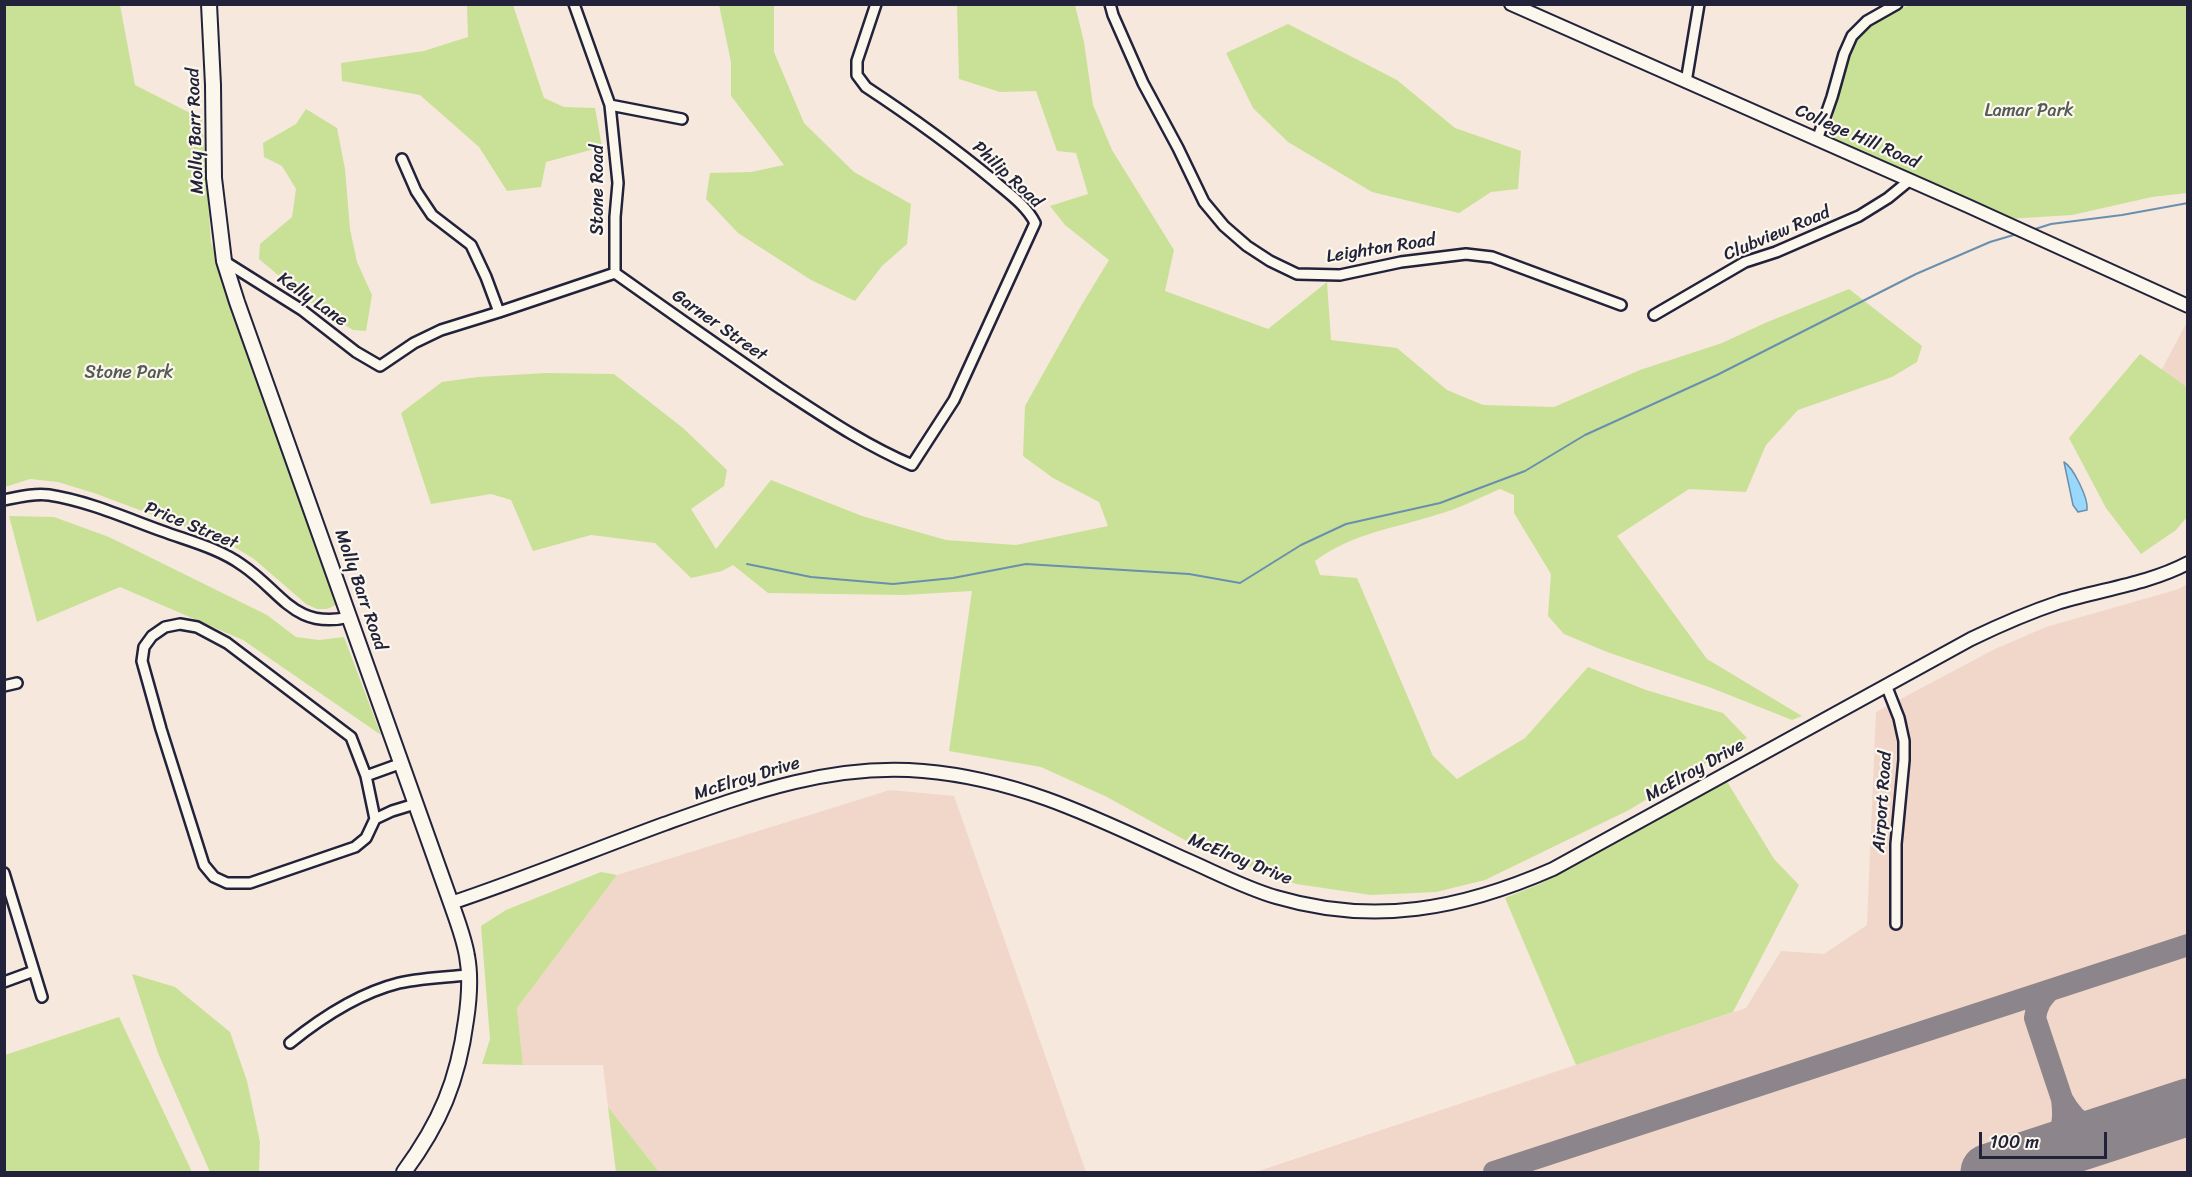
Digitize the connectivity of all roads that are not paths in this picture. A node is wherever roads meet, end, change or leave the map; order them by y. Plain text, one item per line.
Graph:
1 (209, 4) edge
2 (574, 4) edge
3 (876, 4) edge
4 (1110, 4) edge
5 (1511, 4) edge
6 (1699, 4) edge
7 (1897, 4) edge
8 (1686, 82) junction
9 (610, 105) junction
10 (682, 119) dead end
11 (1817, 140) junction
12 (402, 159) dead end
13 (1910, 180) junction
14 (224, 261) junction
15 (615, 273) junction
16 (1621, 304) dead end
17 (2187, 306) edge
18 (499, 312) junction
19 (1654, 315) dead end
20 (912, 465) joint
21 (4, 500) edge
22 (2187, 563) edge
23 (350, 617) junction
24 (17, 683) dead end
25 (4, 686) edge
26 (1886, 686) junction
27 (402, 763) junction
28 (366, 776) junction
29 (415, 804) junction
30 (375, 819) junction
31 (4, 873) edge
32 (451, 903) junction
33 (1896, 924) dead end
34 (34, 971) junction
35 (469, 975) junction
36 (4, 982) edge
37 (42, 997) dead end
38 (290, 1044) dead end
39 (404, 1173) edge

1 - 14 main road, Molly Barr Road
2 - 9 street, Stone Road
3 - 20 street, Philip Road
4 - 16 street, Leighton Road
5 - 8 street, College Hill Road
6 - 8 street
7 - 11 street
8 - 11 street, College Hill Road
9 - 10 street
9 - 15 street, Stone Road
11 - 13 street, College Hill Road
12 - 18 street
13 - 17 street, College Hill Road
13 - 19 street, Clubview Road
14 - 18 street, Kelly Lane
14 - 23 main road, Molly Barr Road
15 - 18 street
15 - 20 street, Garner Street
21 - 23 street, Price Street
22 - 26 street, McElroy Drive
23 - 27 main road, Molly Barr Road
24 - 25 street
26 - 32 street, McElroy Drive
26 - 33 street, Airport Road
27 - 28 street
27 - 29 main road, Molly Barr Road
28 - 30 street
28 - 30 street
29 - 30 street
29 - 32 main road, Molly Barr Road
31 - 34 street
32 - 35 main road, Molly Barr Road
34 - 36 street
34 - 37 street
35 - 38 street
35 - 39 main road, Molly Barr Road

